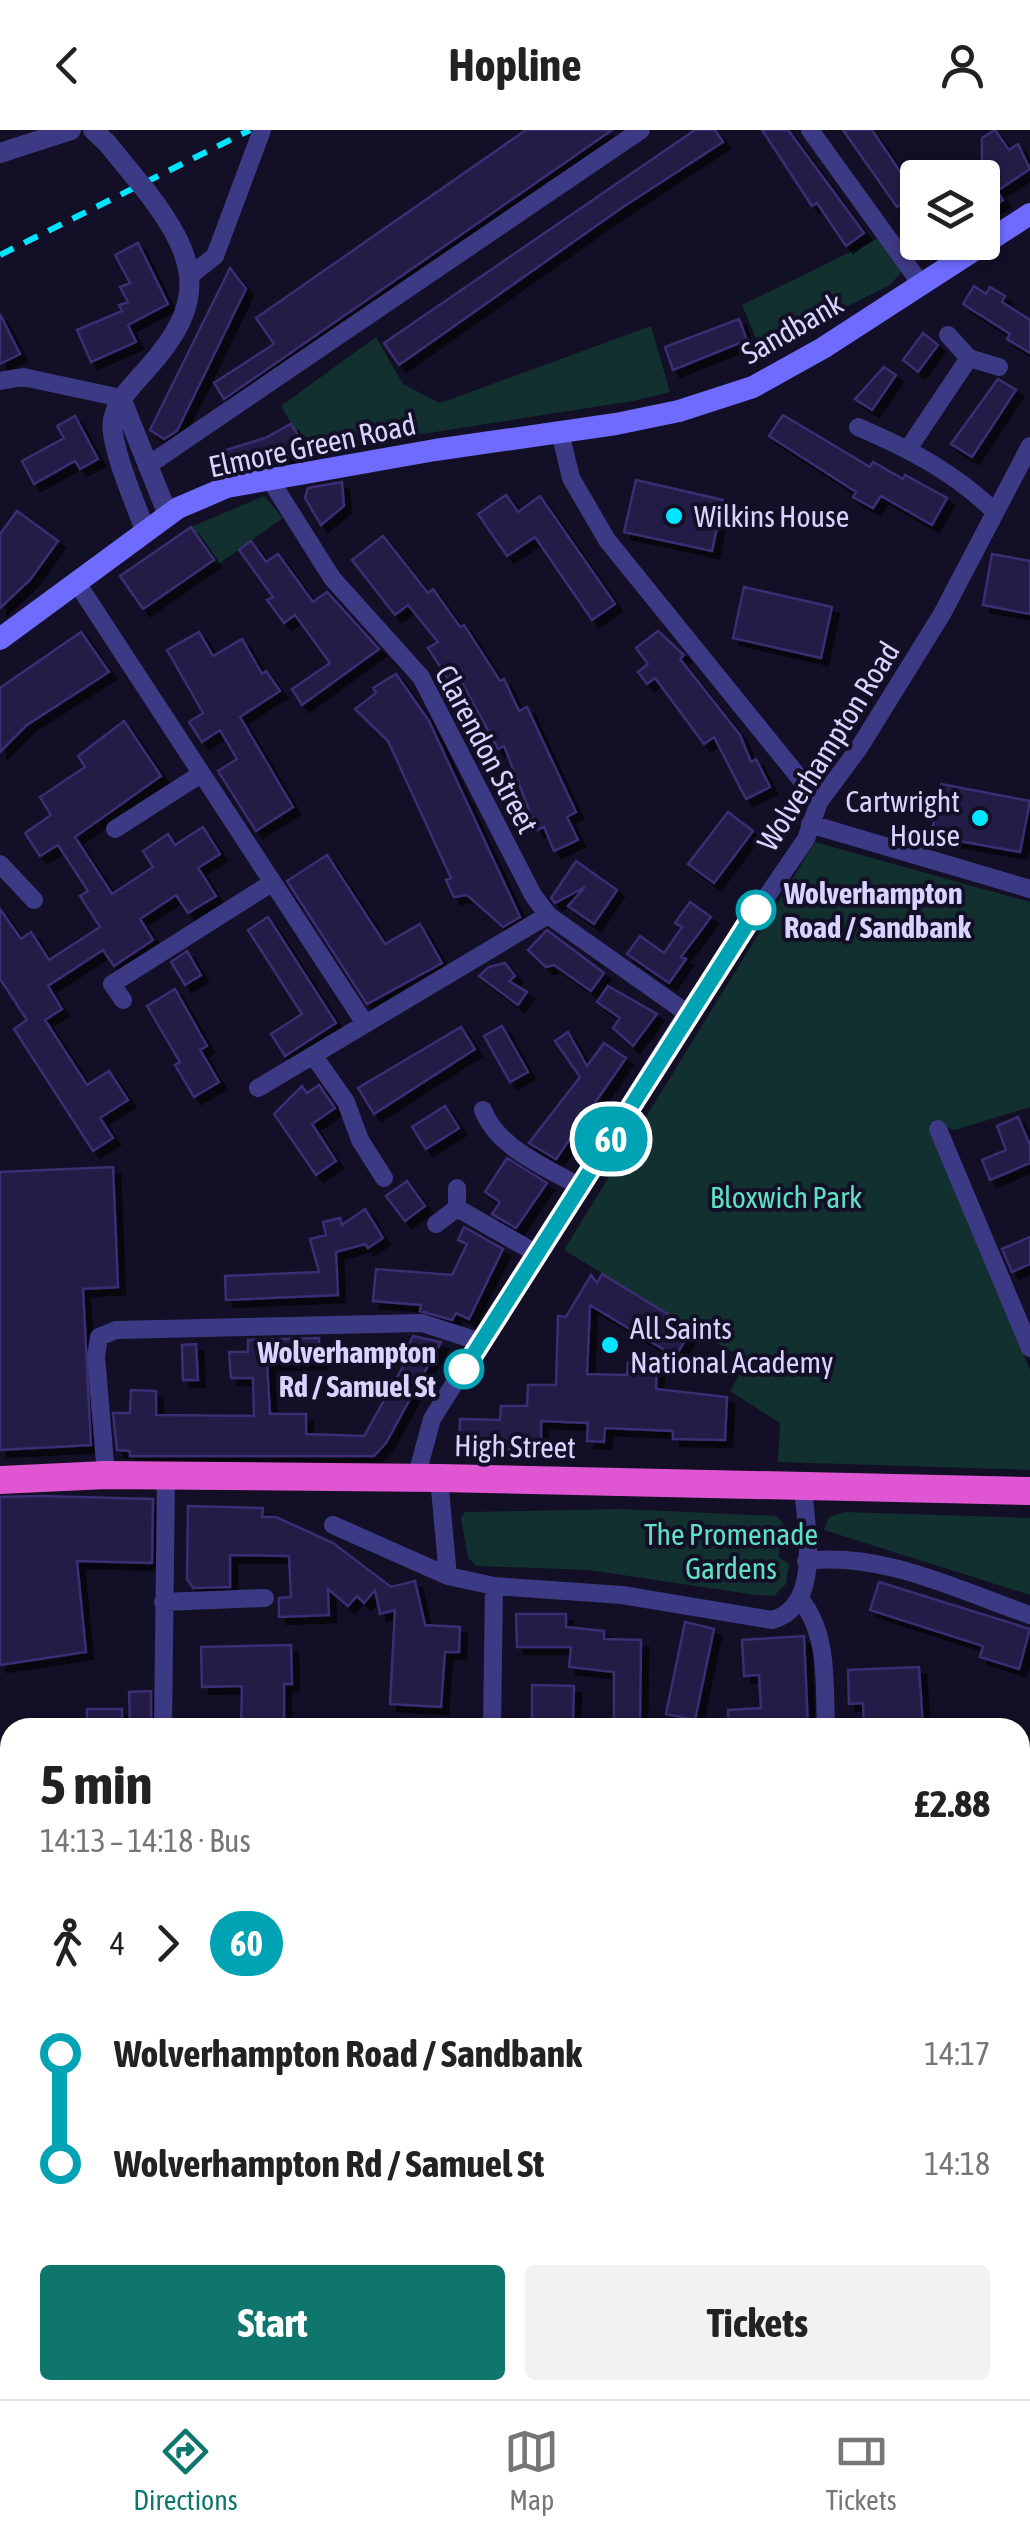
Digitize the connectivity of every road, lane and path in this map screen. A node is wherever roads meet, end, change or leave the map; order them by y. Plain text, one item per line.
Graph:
1 (70, 130) edge
2 (641, 130) edge
3 (810, 130) edge
4 (261, 134) edge
5 (100, 136) edge
6 (0, 153) edge
7 (1030, 214) edge
8 (191, 275) junction
9 (921, 284) junction
10 (948, 336) dead end
11 (969, 358) junction
12 (999, 366) dead end
13 (0, 382) edge
14 (121, 398) junction
15 (858, 427) dead end
16 (560, 432) junction
17 (1030, 446) edge
18 (908, 448) junction
19 (147, 466) junction
20 (269, 478) junction
21 (994, 511) junction
22 (168, 515) junction
23 (146, 532) junction
24 (77, 582) junction
25 (0, 639) edge
26 (201, 774) junction
27 (818, 802) junction
28 (810, 824) junction
29 (115, 829) dead end
30 (0, 864) edge
31 (270, 884) junction
32 (29, 888) dead end
33 (1030, 889) edge
34 (548, 915) junction
35 (123, 1000) dead end
36 (688, 1014) junction
37 (364, 1022) junction
38 (312, 1055) junction
39 (258, 1088) dead end
40 (483, 1110) dead end
41 (938, 1129) dead end
42 (384, 1178) dead end
43 (456, 1188) dead end
44 (582, 1188) junction
45 (457, 1208) junction
46 (436, 1224) dead end
47 (539, 1255) junction
48 (481, 1342) junction
49 (1030, 1348) edge
50 (106, 1476) junction
51 (166, 1476) junction
52 (428, 1478) junction
53 (0, 1480) edge
54 (803, 1485) junction
55 (1030, 1491) edge
56 (333, 1524) dead end
57 (806, 1561) junction
58 (448, 1576) junction
59 (494, 1586) junction
60 (264, 1598) dead end
61 (800, 1599) junction
62 (163, 1602) junction
63 (1030, 1615) edge
64 (163, 1718) edge
65 (492, 1718) edge
66 (825, 1718) edge

1 - 6 street
2 - 19 street
3 - 9 street
4 - 8 street
5 - 8 street, bridge
7 - 9 main road, Sandbank
8 - 14 street
9 - 16 main road, Sandbank
10 - 11 street
11 - 12 street
11 - 18 street
13 - 14 street
14 - 19 street
14 - 23 street
15 - 18 street
16 - 20 main road, Elmore Green Road
16 - 27 street
17 - 21 street, Wolverhampton Road
18 - 21 street
19 - 22 street
20 - 22 main road, Elmore Green Road
20 - 34 street, Clarendon Street
21 - 27 street, Wolverhampton Road
22 - 23 main road, Elmore Green Road
23 - 24 main road, Elmore Green Road
24 - 25 main road, Elmore Green Road
24 - 26 street
26 - 29 street
26 - 31 street
27 - 28 street, Wolverhampton Road
28 - 33 street
28 - 36 street, Wolverhampton Road
30 - 32 street
31 - 35 street
31 - 37 street
34 - 36 street, Clarendon Street
34 - 37 street
36 - 44 street, Wolverhampton Road
37 - 38 street
38 - 39 street
38 - 42 street
40 - 44 street
41 - 49 street
43 - 45 street
44 - 47 street, Wolverhampton Road
45 - 46 street
45 - 47 street
47 - 48 street, Wolverhampton Road
48 - 50 street
48 - 52 street, Wolverhampton Road
50 - 51 highway, High Street
50 - 53 highway, High Street
51 - 52 highway, High Street
51 - 62 street
52 - 54 highway, High Street
52 - 58 street
54 - 55 highway, High Street
54 - 57 street
56 - 58 street
57 - 61 street
57 - 63 street
58 - 59 street
59 - 61 street
59 - 65 street
60 - 62 street
61 - 66 street
62 - 64 street

